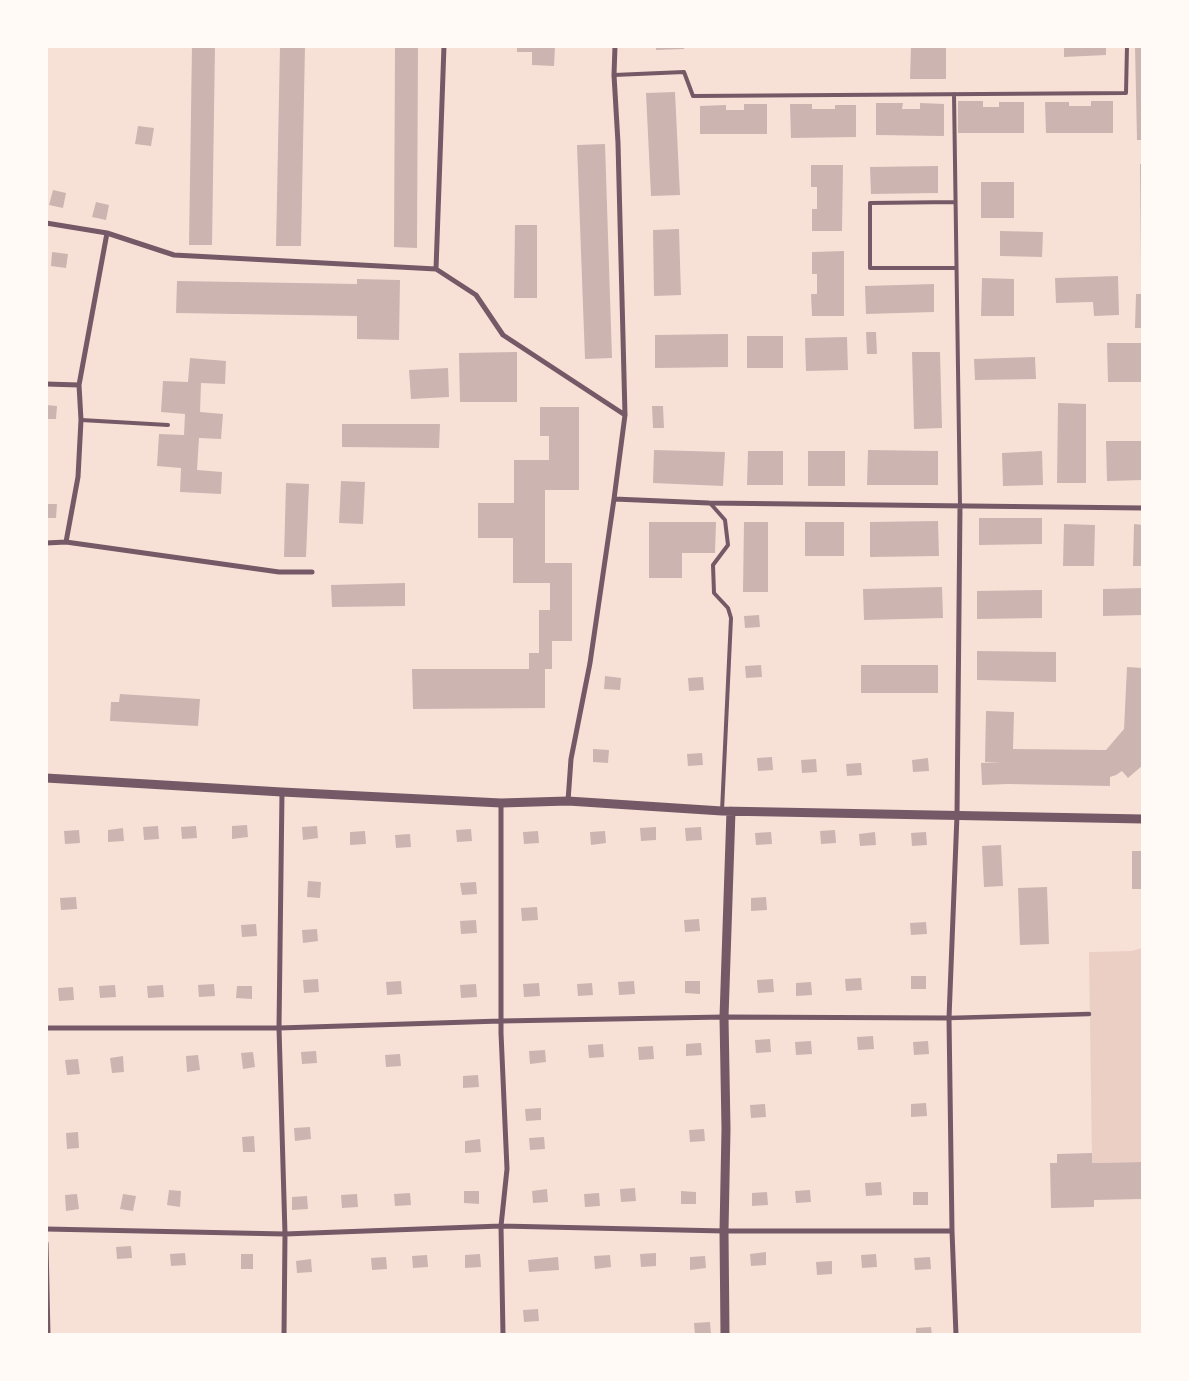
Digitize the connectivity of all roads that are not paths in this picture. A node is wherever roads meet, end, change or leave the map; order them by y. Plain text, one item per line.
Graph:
1 (444, 46) edge
2 (615, 46) edge
3 (1127, 46) edge
4 (614, 75) junction
5 (954, 94) junction
6 (955, 202) junction
7 (46, 223) edge
8 (107, 233) junction
9 (956, 268) junction
10 (436, 269) junction
11 (46, 384) edge
12 (79, 385) junction
13 (625, 415) junction
14 (81, 420) junction
15 (168, 425) dead end
16 (614, 500) junction
17 (709, 503) junction
18 (960, 506) junction
19 (1143, 508) edge
20 (66, 542) junction
21 (46, 544) edge
22 (312, 572) dead end
23 (46, 778) edge
24 (282, 792) junction
25 (568, 801) junction
26 (501, 803) junction
27 (726, 811) junction
28 (958, 815) junction
29 (1143, 819) edge
30 (1089, 1014) dead end
31 (724, 1017) junction
32 (949, 1018) junction
33 (501, 1021) junction
34 (46, 1028) edge
35 (280, 1028) junction
36 (501, 1226) junction
37 (46, 1229) edge
38 (724, 1231) junction
39 (952, 1231) junction
40 (285, 1234) junction
41 (46, 1244) edge
42 (48, 1335) edge
43 (284, 1335) edge
44 (503, 1335) edge
45 (725, 1335) edge
46 (956, 1335) edge

1 - 10 street
2 - 4 street
3 - 5 lane
4 - 5 lane
4 - 13 street
5 - 6 lane
6 - 9 lane
6 - 9 lane
7 - 8 street
8 - 10 street
8 - 12 street
9 - 18 lane
10 - 13 street
11 - 12 street
12 - 14 street
13 - 16 street
14 - 15 lane
14 - 20 street
16 - 17 street
16 - 25 street
17 - 18 street
17 - 27 lane
18 - 19 street
18 - 28 street
20 - 21 street
20 - 22 street
23 - 24 street
24 - 26 street
24 - 35 street
25 - 26 street
25 - 27 street
26 - 33 street
27 - 28 street
27 - 31 street
28 - 29 street
28 - 32 street
30 - 32 street
31 - 32 street
31 - 33 street
31 - 38 street
32 - 39 street
33 - 35 street
33 - 36 street
34 - 35 street
35 - 40 street
36 - 38 street
36 - 40 street
36 - 44 street
37 - 40 street
38 - 39 street
38 - 45 street
39 - 46 street
40 - 43 street
41 - 42 street

